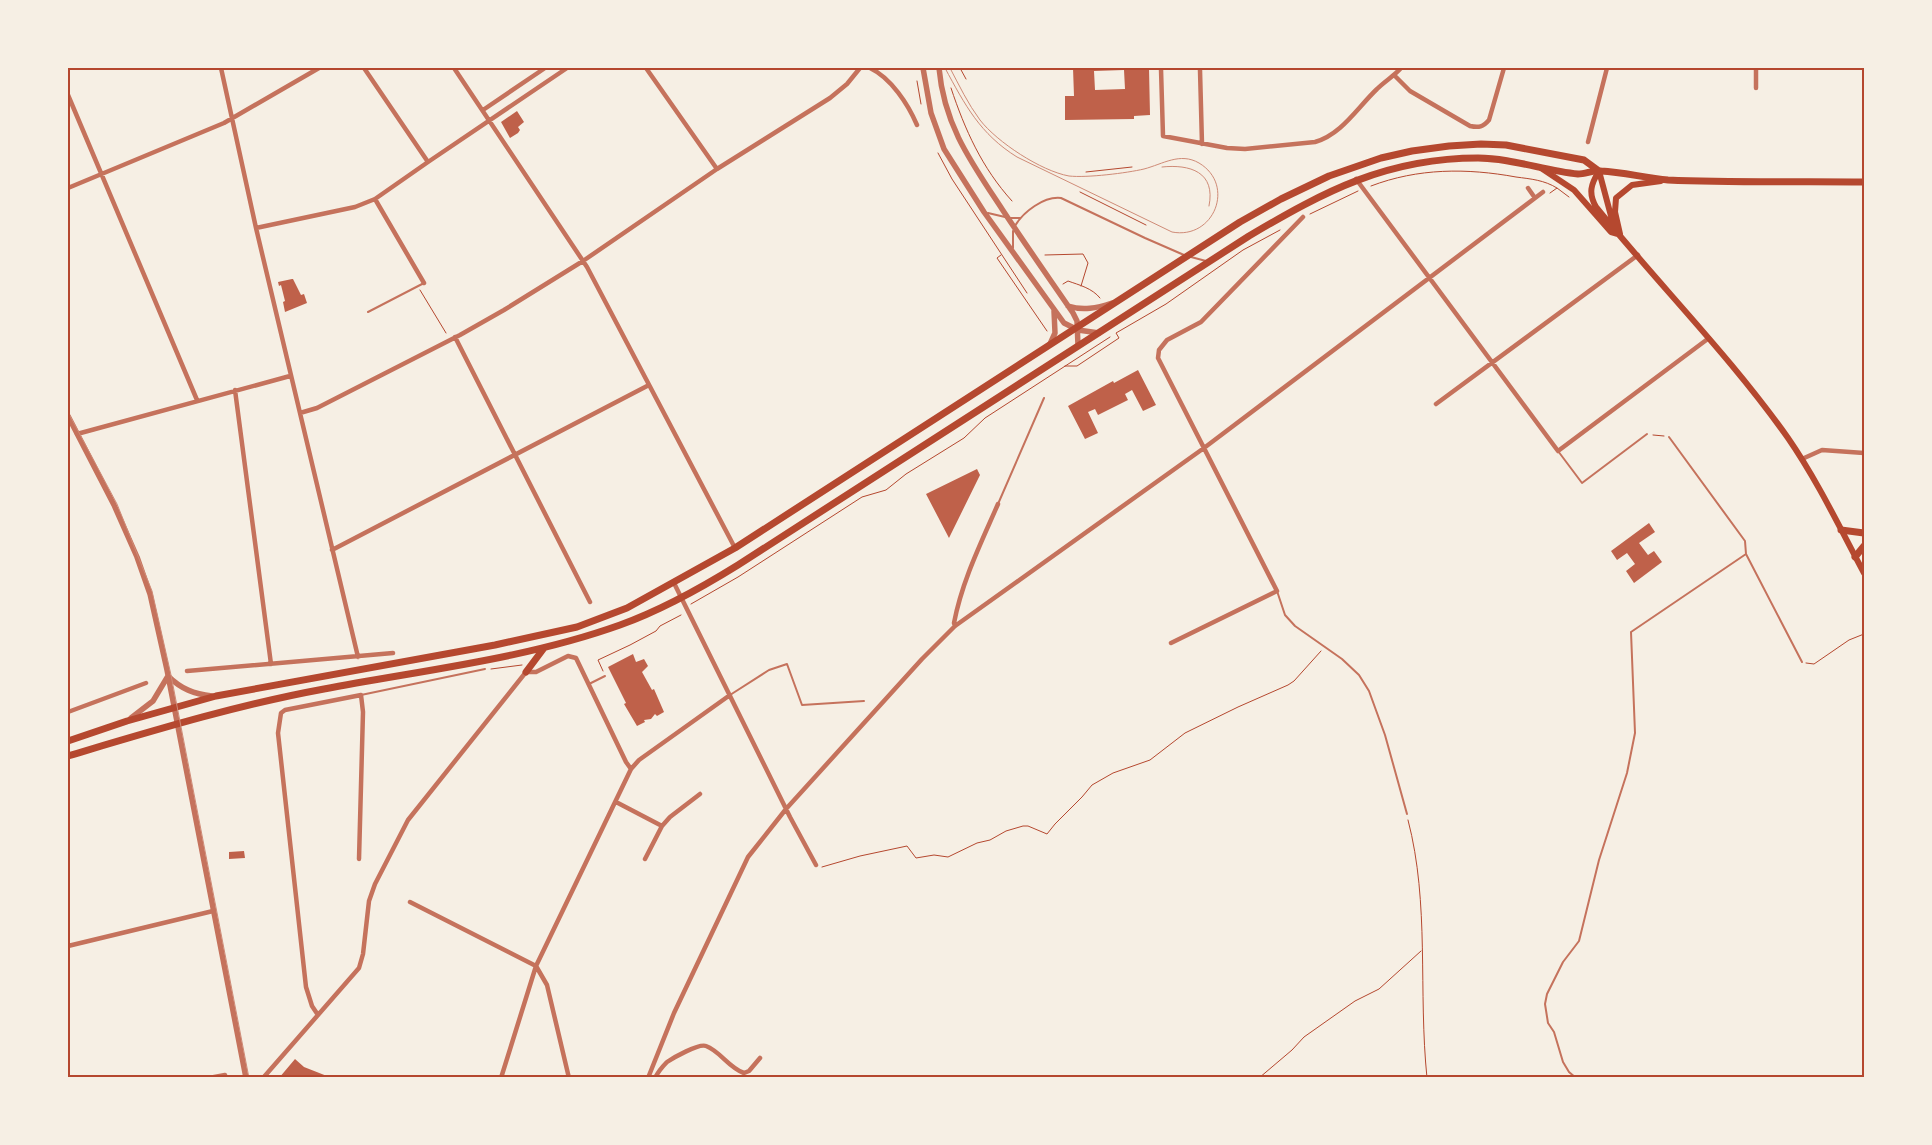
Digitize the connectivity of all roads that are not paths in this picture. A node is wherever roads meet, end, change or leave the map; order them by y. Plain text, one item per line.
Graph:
1 (221, 68) edge
2 (319, 68) edge
3 (364, 68) edge
4 (454, 68) edge
5 (545, 68) edge
6 (567, 68) edge
7 (646, 68) edge
8 (860, 68) edge
9 (870, 68) edge
10 (923, 68) edge
11 (939, 68) edge
12 (1401, 68) edge
13 (1504, 68) edge
14 (1607, 68) edge
15 (1756, 68) edge
16 (1161, 69) dead end
17 (1200, 70) dead end
18 (1394, 75) junction
19 (1756, 88) dead end
20 (68, 96) edge
21 (483, 110) junction
22 (232, 119) junction
23 (490, 121) junction
24 (917, 125) dead end
25 (1588, 142) dead end
26 (1202, 144) junction
27 (428, 162) junction
28 (1536, 165) junction
29 (717, 169) junction
30 (1599, 170) junction
31 (101, 175) junction
32 (1356, 179) junction
33 (1667, 180) junction
34 (1864, 182) edge
35 (68, 188) edge
36 (1528, 188) dead end
37 (1543, 192) road end
38 (1535, 198) junction
39 (375, 199) junction
40 (984, 212) junction
41 (1007, 218) junction
42 (1020, 218) junction
43 (1304, 218) road end
44 (256, 228) junction
45 (1014, 228) junction
46 (1620, 236) junction
47 (1013, 254) junction
48 (1638, 255) junction
49 (1187, 256) junction
50 (583, 260) junction
51 (1208, 261) junction
52 (1430, 276) junction
53 (424, 284) joint
54 (1116, 302) junction
55 (1068, 306) junction
56 (1054, 311) junction
57 (368, 312) dead end
58 (1077, 329) junction
59 (1100, 334) junction
60 (455, 337) junction
61 (1709, 338) junction
62 (1050, 344) junction
63 (1078, 346) junction
64 (1493, 362) junction
65 (290, 376) junction
66 (649, 385) junction
67 (235, 390) junction
68 (1044, 398) dead end
69 (197, 400) junction
70 (1436, 404) dead end
71 (300, 413) junction
72 (68, 416) edge
73 (77, 434) junction
74 (1647, 434) road end
75 (1669, 437) road end
76 (1204, 448) junction
77 (1558, 450) junction
78 (1864, 453) edge
79 (516, 455) junction
80 (1803, 461) junction
81 (998, 504) joint
82 (1841, 530) junction
83 (1864, 533) edge
84 (1864, 546) edge
85 (735, 548) junction
86 (332, 550) junction
87 (1746, 554) junction
88 (1856, 557) junction
89 (1864, 573) edge
90 (674, 584) junction
91 (1277, 591) junction
92 (682, 598) junction
93 (590, 602) dead end
94 (956, 626) junction
95 (1171, 643) dead end
96 (544, 648) junction
97 (393, 653) dead end
98 (358, 658) junction
99 (1802, 662) road end
100 (271, 664) junction
101 (485, 669) road end
102 (529, 669) junction
103 (187, 671) dead end
104 (168, 676) junction
105 (605, 676) road end
106 (146, 683) dead end
107 (589, 684) junction
108 (361, 695) junction
109 (730, 695) junction
110 (216, 696) junction
111 (864, 702) dead end
112 (174, 707) junction
113 (68, 712) edge
114 (128, 721) junction
115 (177, 725) junction
116 (68, 741) edge
117 (68, 756) edge
118 (631, 769) junction
119 (700, 794) dead end
120 (616, 802) junction
121 (786, 809) junction
122 (1407, 814) road end
123 (662, 826) junction
124 (359, 859) dead end
125 (645, 860) dead end
126 (816, 865) road end
127 (410, 902) dead end
128 (213, 911) junction
129 (68, 946) edge
130 (536, 966) junction
131 (318, 1016) junction
132 (760, 1058) dead end
133 (224, 1075) dead end
134 (209, 1078) edge
135 (246, 1078) edge
136 (263, 1078) edge
137 (501, 1078) edge
138 (569, 1078) edge
139 (648, 1078) edge
140 (655, 1078) edge
141 (1576, 1078) edge

1 - 22 street
2 - 22 street
3 - 27 street
4 - 21 street
5 - 21 street
6 - 23 street
7 - 29 street
8 - 29 street
9 - 24 street
10 - 40 street
11 - 41 street
12 - 18 street
13 - 18 street
14 - 25 street
15 - 19 street
16 - 26 street
17 - 26 street
18 - 26 street
20 - 31 street
21 - 23 street
22 - 31 street
22 - 44 street
23 - 27 street
23 - 50 street
27 - 39 street
28 - 30 main road
28 - 32 main road
28 - 46 main road
29 - 50 street
30 - 33 main road
30 - 46 main road
30 - 46 main road
30 - 49 main road
31 - 35 street
31 - 69 street
32 - 51 main road
32 - 52 street
33 - 34 main road
33 - 46 main road
36 - 38 street
37 - 38 street
38 - 52 street
39 - 44 street
39 - 53 street
40 - 41 lane
40 - 47 street
41 - 42 lane
41 - 45 street
42 - 45 lane
42 - 49 lane
43 - 76 street
44 - 65 street
45 - 47 lane
45 - 55 street
46 - 48 main road
47 - 56 street
48 - 61 main road
48 - 64 street
49 - 51 lane
49 - 54 main road
50 - 60 street
50 - 66 street
51 - 59 main road
52 - 64 street
52 - 76 street
53 - 57 lane
54 - 55 street
54 - 58 main road
55 - 58 street
56 - 58 street
56 - 62 street
58 - 59 street
58 - 62 main road
58 - 63 street
59 - 63 main road
60 - 71 street
60 - 79 street
61 - 77 street
61 - 80 main road
62 - 85 main road
63 - 92 main road
64 - 70 street
64 - 77 street
65 - 67 street
65 - 71 street
66 - 79 street
66 - 85 street
67 - 69 street
67 - 100 street
68 - 81 lane
69 - 73 street
71 - 86 street
72 - 73 street
73 - 104 street
74 - 77 lane
75 - 87 lane
76 - 91 street
76 - 94 street
78 - 80 street
79 - 86 street
79 - 93 street
80 - 82 main road
81 - 94 street
82 - 83 main road
82 - 88 main road
84 - 88 main road
85 - 90 main road
86 - 98 street
87 - 99 lane
87 - 141 lane
88 - 89 main road
90 - 92 street
90 - 110 main road
91 - 95 street
91 - 122 lane
92 - 96 main road
92 - 109 street
94 - 121 street
96 - 102 main road
96 - 115 main road
97 - 98 street
98 - 100 street
100 - 103 street
101 - 108 lane
102 - 107 street
102 - 131 street
104 - 110 street
104 - 112 street
104 - 114 street
105 - 107 lane
106 - 113 street
107 - 118 street
108 - 124 street
108 - 131 street
109 - 111 lane
109 - 118 street
109 - 121 street
110 - 112 main road
112 - 114 main road
112 - 115 street
114 - 116 main road
115 - 117 main road
115 - 128 street
118 - 120 street
119 - 123 street
120 - 123 street
120 - 130 street
121 - 126 street
121 - 139 street
123 - 125 street
127 - 130 street
128 - 129 street
128 - 135 street
130 - 137 street
130 - 138 street
131 - 136 street
132 - 140 street
133 - 134 street

